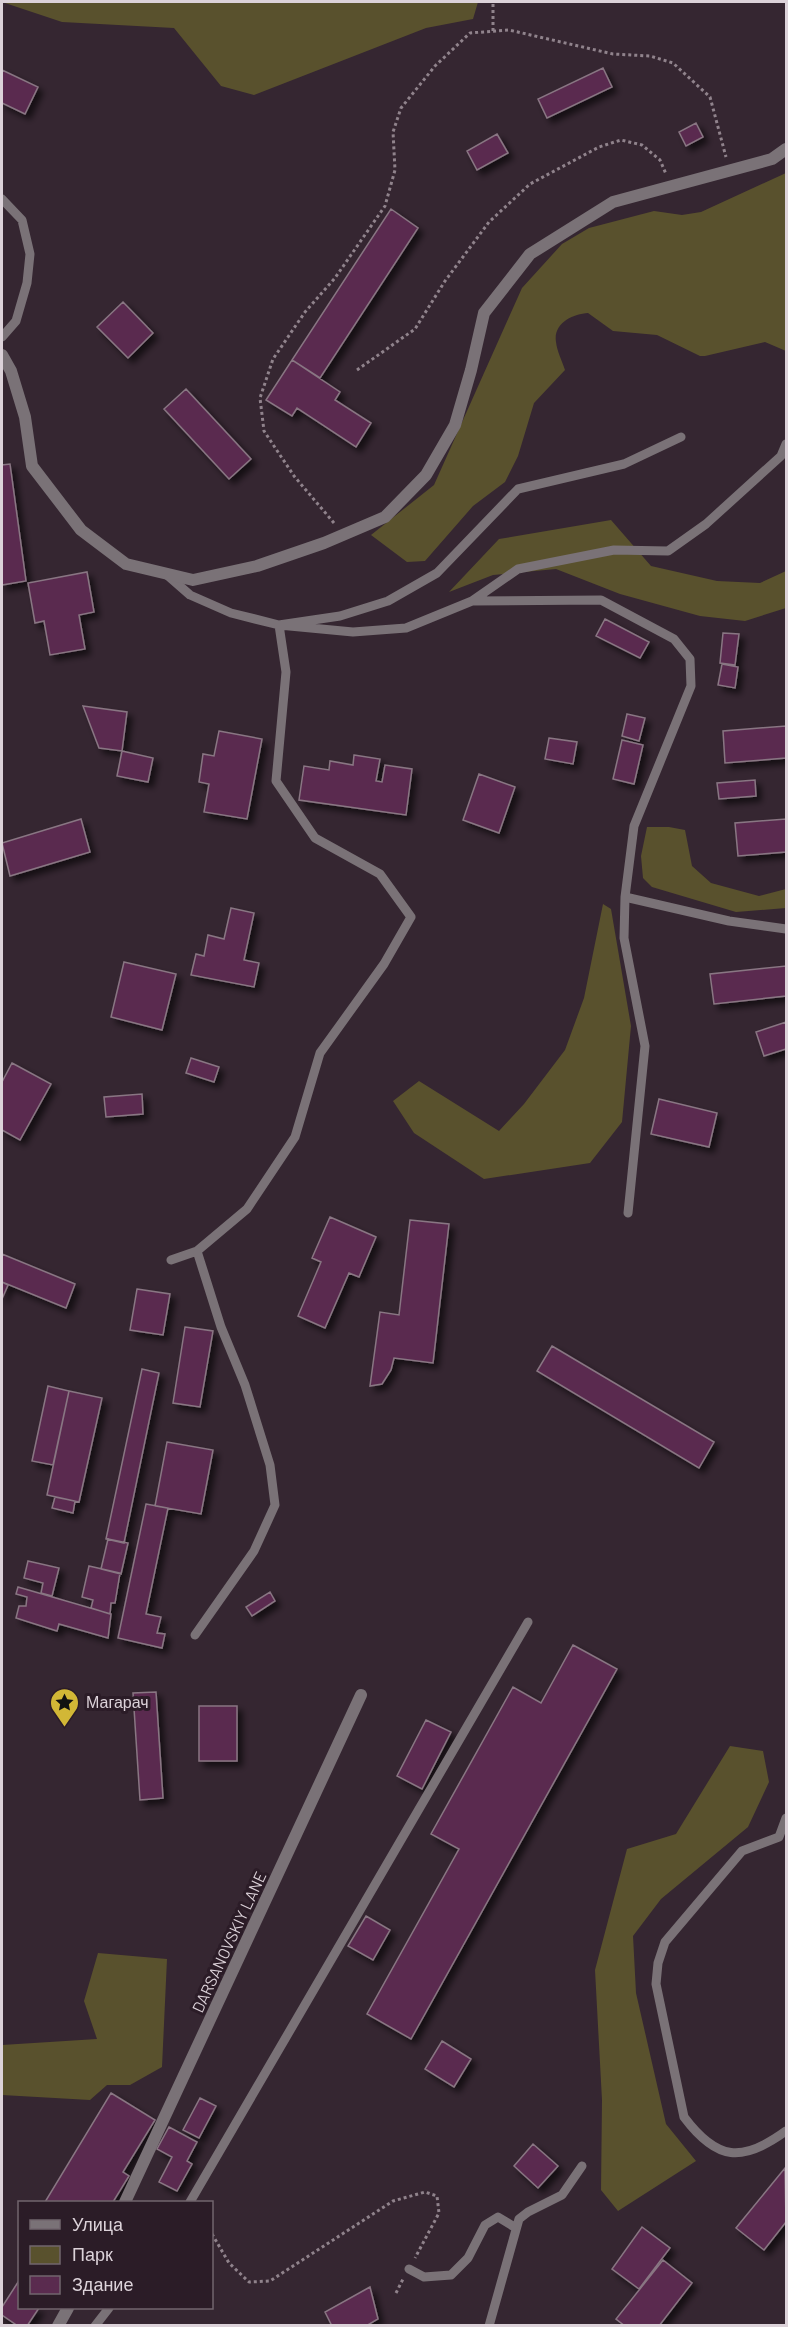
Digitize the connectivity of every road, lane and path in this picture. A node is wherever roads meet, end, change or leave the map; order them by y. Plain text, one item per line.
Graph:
1 (493, 2) edge
2 (493, 31) junction
3 (786, 149) edge
4 (730, 170) junction
5 (671, 186) junction
6 (2, 199) edge
7 (2, 337) edge
8 (2, 355) edge
9 (357, 370) dead end
10 (681, 437) dead end
11 (786, 444) edge
12 (343, 535) junction
13 (164, 573) junction
14 (472, 601) junction
15 (279, 626) junction
16 (626, 897) junction
17 (786, 929) edge
18 (628, 1213) dead end
19 (197, 1251) junction
20 (171, 1260) dead end
21 (528, 1622) dead end
22 (195, 1635) dead end
23 (362, 1695) dead end
24 (786, 1818) edge
25 (786, 2131) edge
26 (582, 2166) dead end
27 (126, 2201) edge
28 (191, 2201) edge
29 (516, 2228) junction
30 (213, 2236) edge
31 (409, 2269) junction
32 (396, 2293) dead end
33 (67, 2309) edge
34 (107, 2309) edge
35 (57, 2325) edge
36 (95, 2325) edge
37 (489, 2325) edge

1 - 2 path
2 - 4 path
2 - 12 path
3 - 4 street
4 - 5 street
5 - 9 path
5 - 12 street
6 - 7 lane
8 - 13 street
10 - 15 lane
11 - 14 lane
12 - 13 street
13 - 15 lane
14 - 15 lane
14 - 16 lane
15 - 19 lane
16 - 17 lane
16 - 18 lane
19 - 20 lane
19 - 22 lane
21 - 28 lane
23 - 27 street, DARSANOVSKIY LANE
24 - 25 lane
26 - 29 lane
29 - 31 lane
29 - 37 lane
30 - 31 path
31 - 32 path
33 - 35 street
34 - 36 lane

